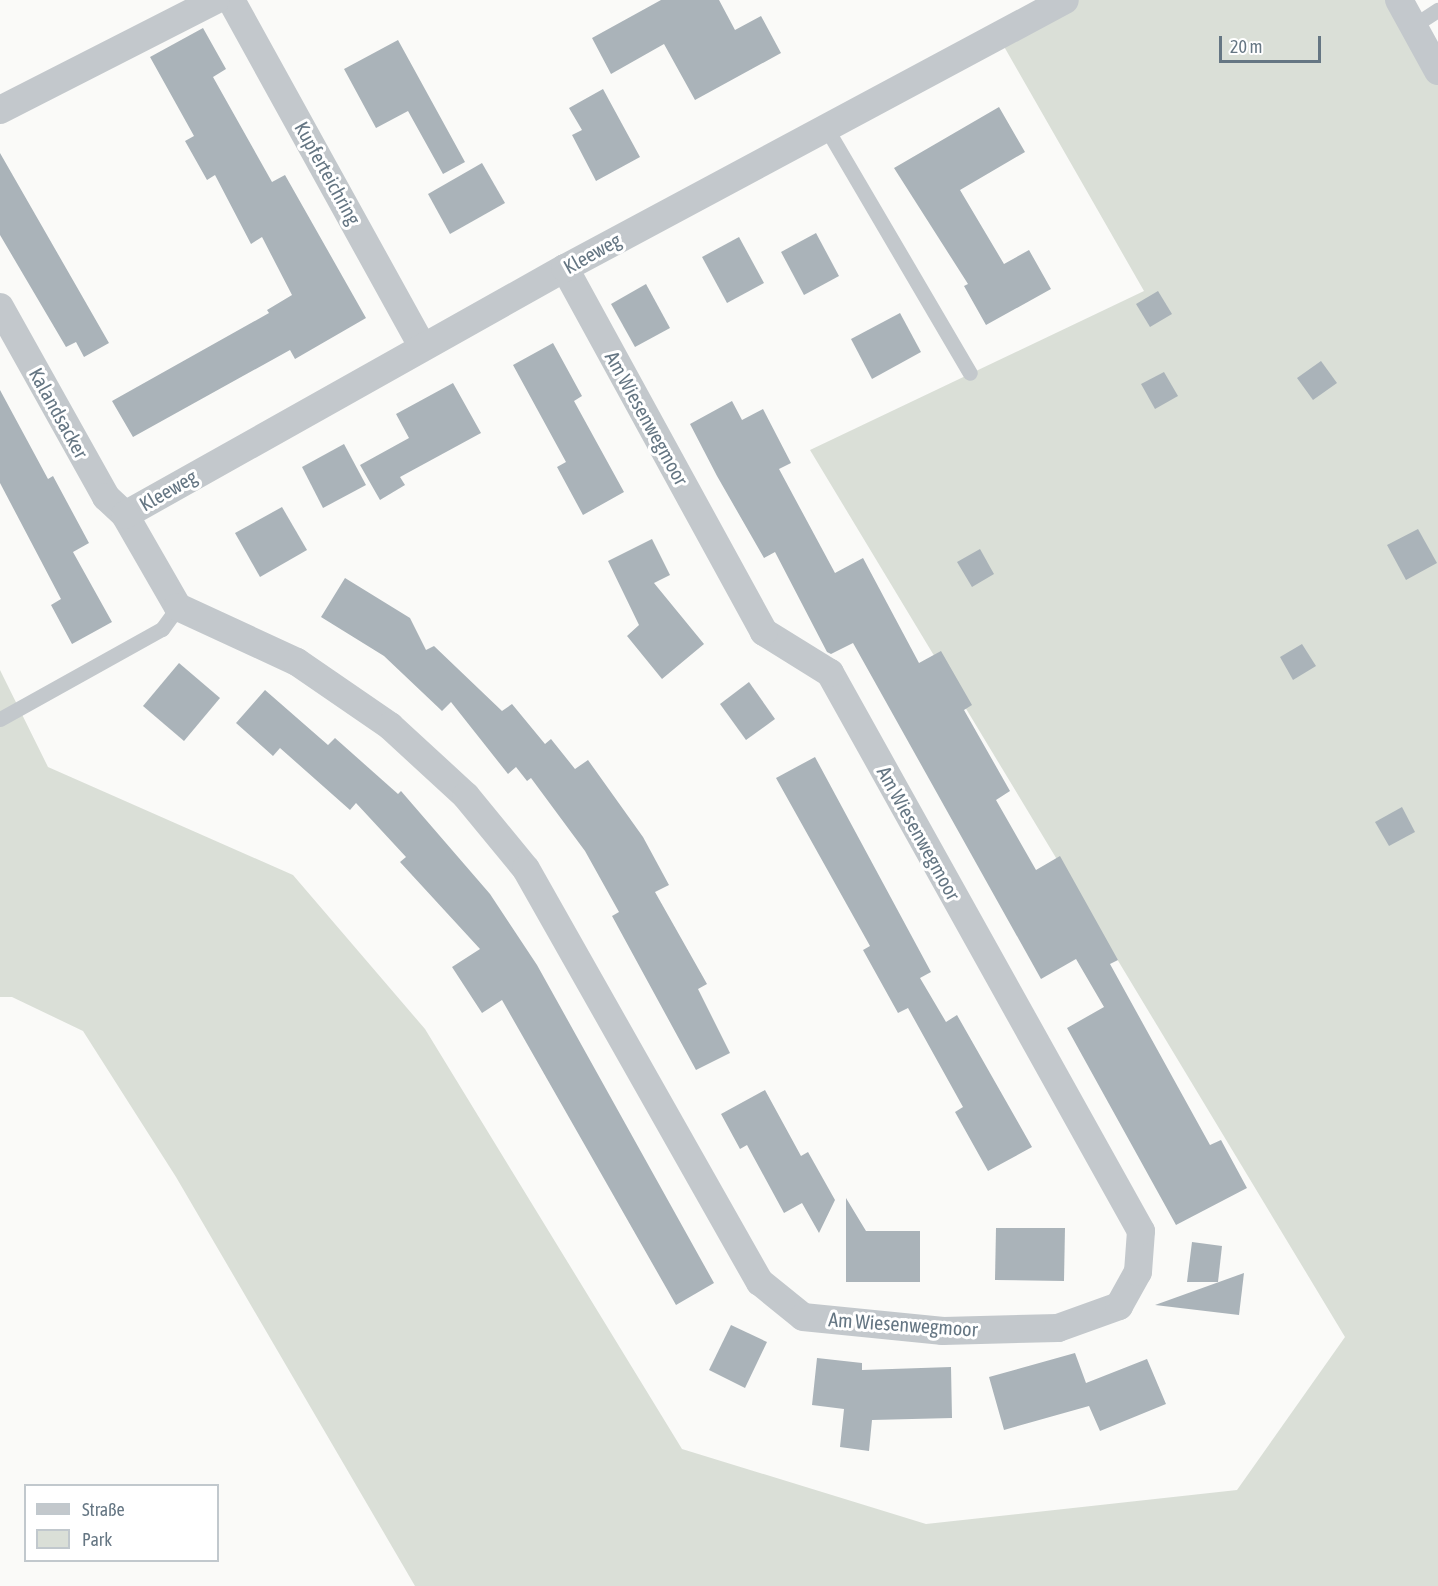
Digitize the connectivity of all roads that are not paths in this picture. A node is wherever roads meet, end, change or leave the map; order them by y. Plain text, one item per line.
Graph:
1 (216, 0) edge
2 (231, 0) edge
3 (1065, 0) edge
4 (1399, 0) edge
5 (1438, 10) edge
6 (1413, 26) junction
7 (1438, 71) edge
8 (0, 110) edge
9 (825, 126) junction
10 (565, 268) junction
11 (0, 307) edge
12 (423, 346) junction
13 (970, 373) dead end
14 (125, 515) junction
15 (178, 607) junction
16 (0, 719) edge

1 - 8 street
2 - 12 street, Kupferteichring
3 - 9 street, Kleeweg
4 - 6 street
5 - 6 lane
6 - 7 street
9 - 10 street, Kleeweg
9 - 13 lane
10 - 12 street, Kleeweg
10 - 15 street, Am Wiesenwegmoor
11 - 14 street, Kalandsacker
12 - 14 street, Kleeweg
14 - 15 street
15 - 16 lane

